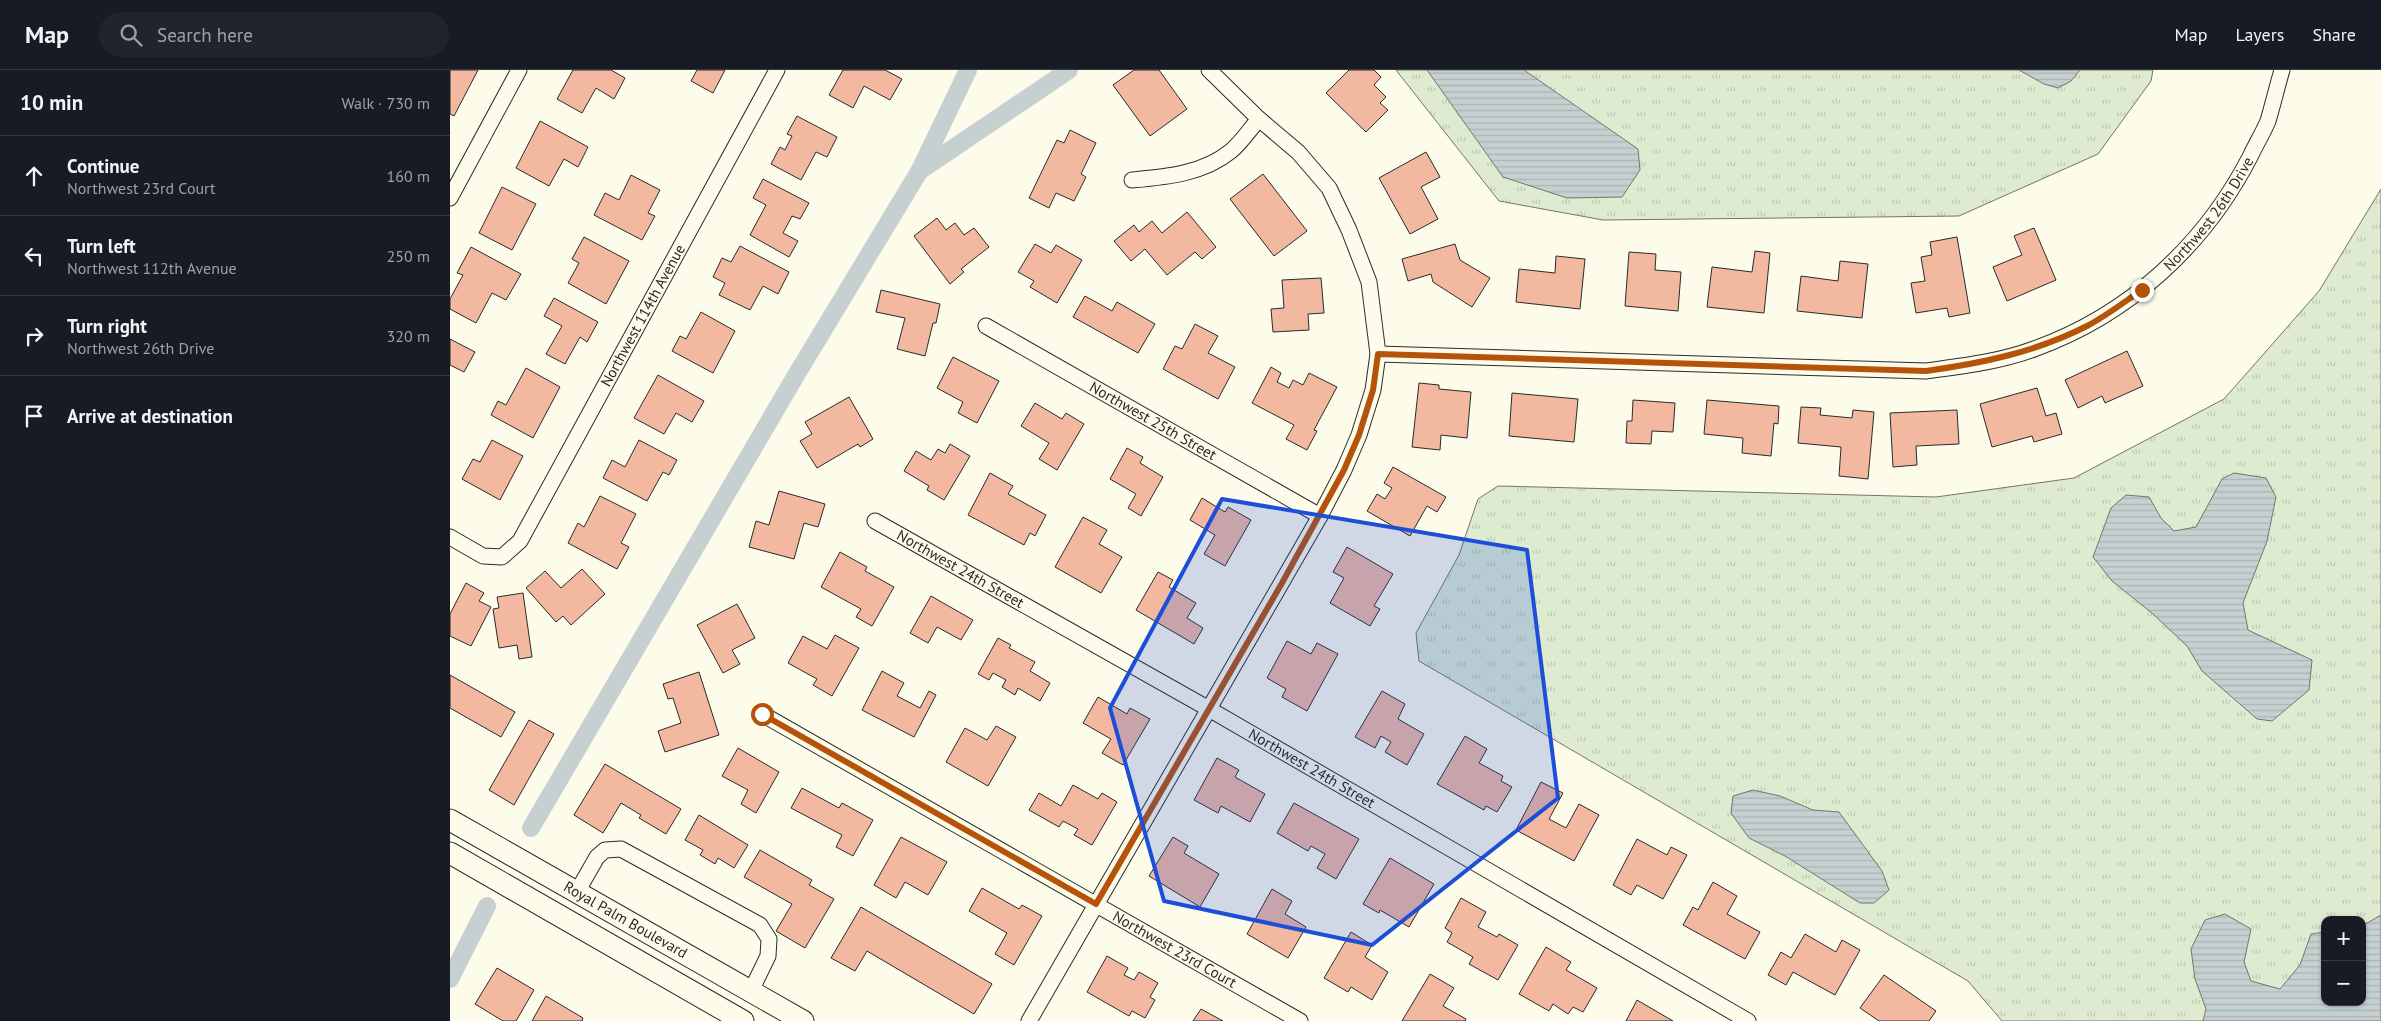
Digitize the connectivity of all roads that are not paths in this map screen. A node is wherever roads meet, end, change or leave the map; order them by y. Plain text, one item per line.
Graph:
1 (519, 70) edge
2 (777, 70) edge
3 (1209, 70) edge
4 (2282, 70) edge
5 (1259, 119) junction
6 (1132, 180) dead end
7 (450, 198) edge
8 (986, 326) dead end
9 (1378, 354) junction
10 (1320, 516) junction
11 (875, 521) dead end
12 (450, 537) edge
13 (1210, 710) junction
14 (762, 714) dead end
15 (450, 820) edge
16 (450, 853) edge
17 (577, 892) junction
18 (1096, 904) junction
19 (751, 991) junction
20 (743, 1021) edge
21 (803, 1021) edge
22 (1029, 1021) edge
23 (1300, 1021) edge
24 (1748, 1021) edge

1 - 7 street
2 - 12 street, Northwest 114th Avenue
3 - 5 street
4 - 9 street, Northwest 26th Drive
5 - 6 street
5 - 9 street
8 - 10 street, Northwest 25th Street
9 - 10 street
10 - 13 street
11 - 13 street, Northwest 24th Street
13 - 18 street
13 - 24 street, Northwest 24th Street
14 - 18 street, Northwest 23rd Court
15 - 17 main road, Royal Palm Boulevard
16 - 20 main road, Royal Palm Boulevard
17 - 19 main road, Royal Palm Boulevard
17 - 19 street
18 - 22 street
18 - 23 street, Northwest 23rd Court
19 - 21 main road, Royal Palm Boulevard

